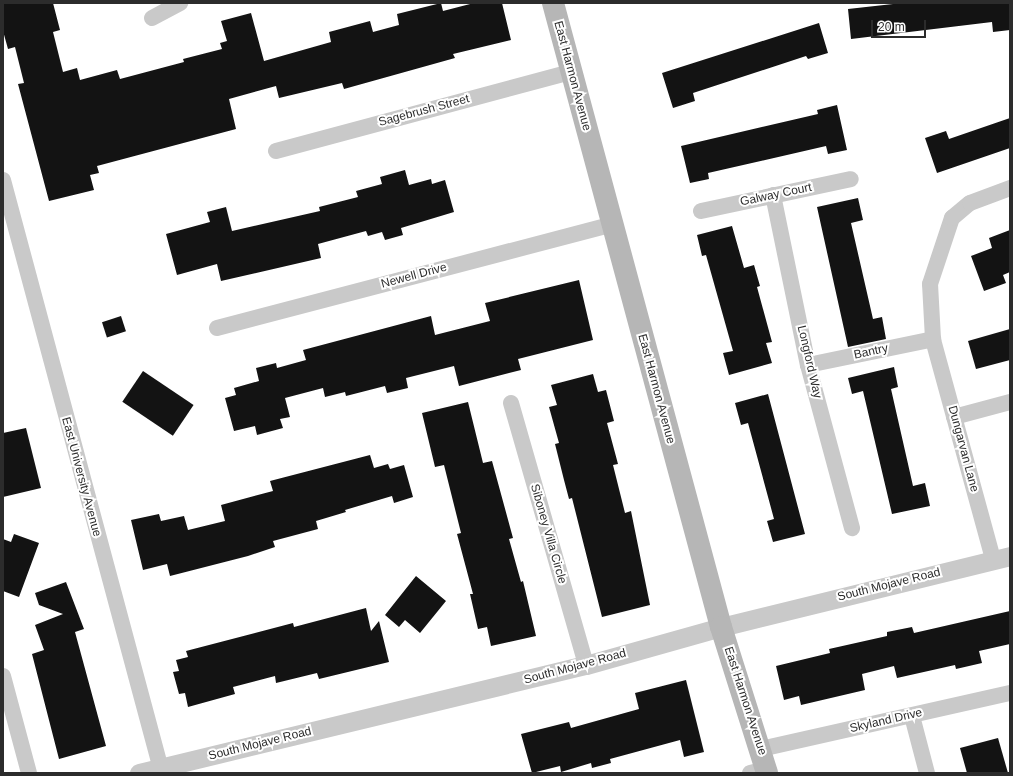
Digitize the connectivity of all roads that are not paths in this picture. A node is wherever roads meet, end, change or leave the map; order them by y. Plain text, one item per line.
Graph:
1 (180, 3) edge
2 (553, 3) edge
3 (152, 18) dead end
4 (571, 72) junction
5 (276, 151) dead end
6 (851, 179) dead end
7 (3, 180) edge
8 (1010, 188) edge
9 (773, 195) junction
10 (701, 211) dead end
11 (611, 225) junction
12 (217, 328) dead end
13 (933, 339) junction
14 (808, 366) junction
15 (1010, 402) edge
16 (511, 403) dead end
17 (954, 417) junction
18 (852, 528) dead end
19 (1002, 558) edge
20 (720, 627) junction
21 (586, 665) junction
22 (3, 676) edge
23 (1010, 693) edge
24 (912, 716) junction
25 (761, 766) edge
26 (161, 770) edge
27 (29, 773) edge
28 (139, 773) edge
29 (927, 773) edge

1 - 3 street
2 - 4 main road, East Harmon Avenue
4 - 5 street, Sagebrush Street
4 - 11 main road, East Harmon Avenue
6 - 9 street, Galway Court
7 - 26 street, East University Avenue
8 - 13 street, Dungarvan Lane
9 - 10 street, Galway Court
9 - 14 street, Longford Way
11 - 12 street, Newell Drive
11 - 20 main road, East Harmon Avenue
13 - 14 street, Bantry
13 - 17 street, Dungarvan Lane
14 - 18 street, Longford Way
15 - 17 street
16 - 21 street, Siboney Villa Circle
17 - 19 street, Dungarvan Lane
19 - 20 street, South Mojave Road
20 - 21 street, South Mojave Road
20 - 25 main road, East Harmon Avenue
21 - 26 street, South Mojave Road
22 - 27 street
23 - 24 street, Skyland Drive
24 - 25 street, Skyland Drive
24 - 29 street
26 - 28 street, South Mojave Road

